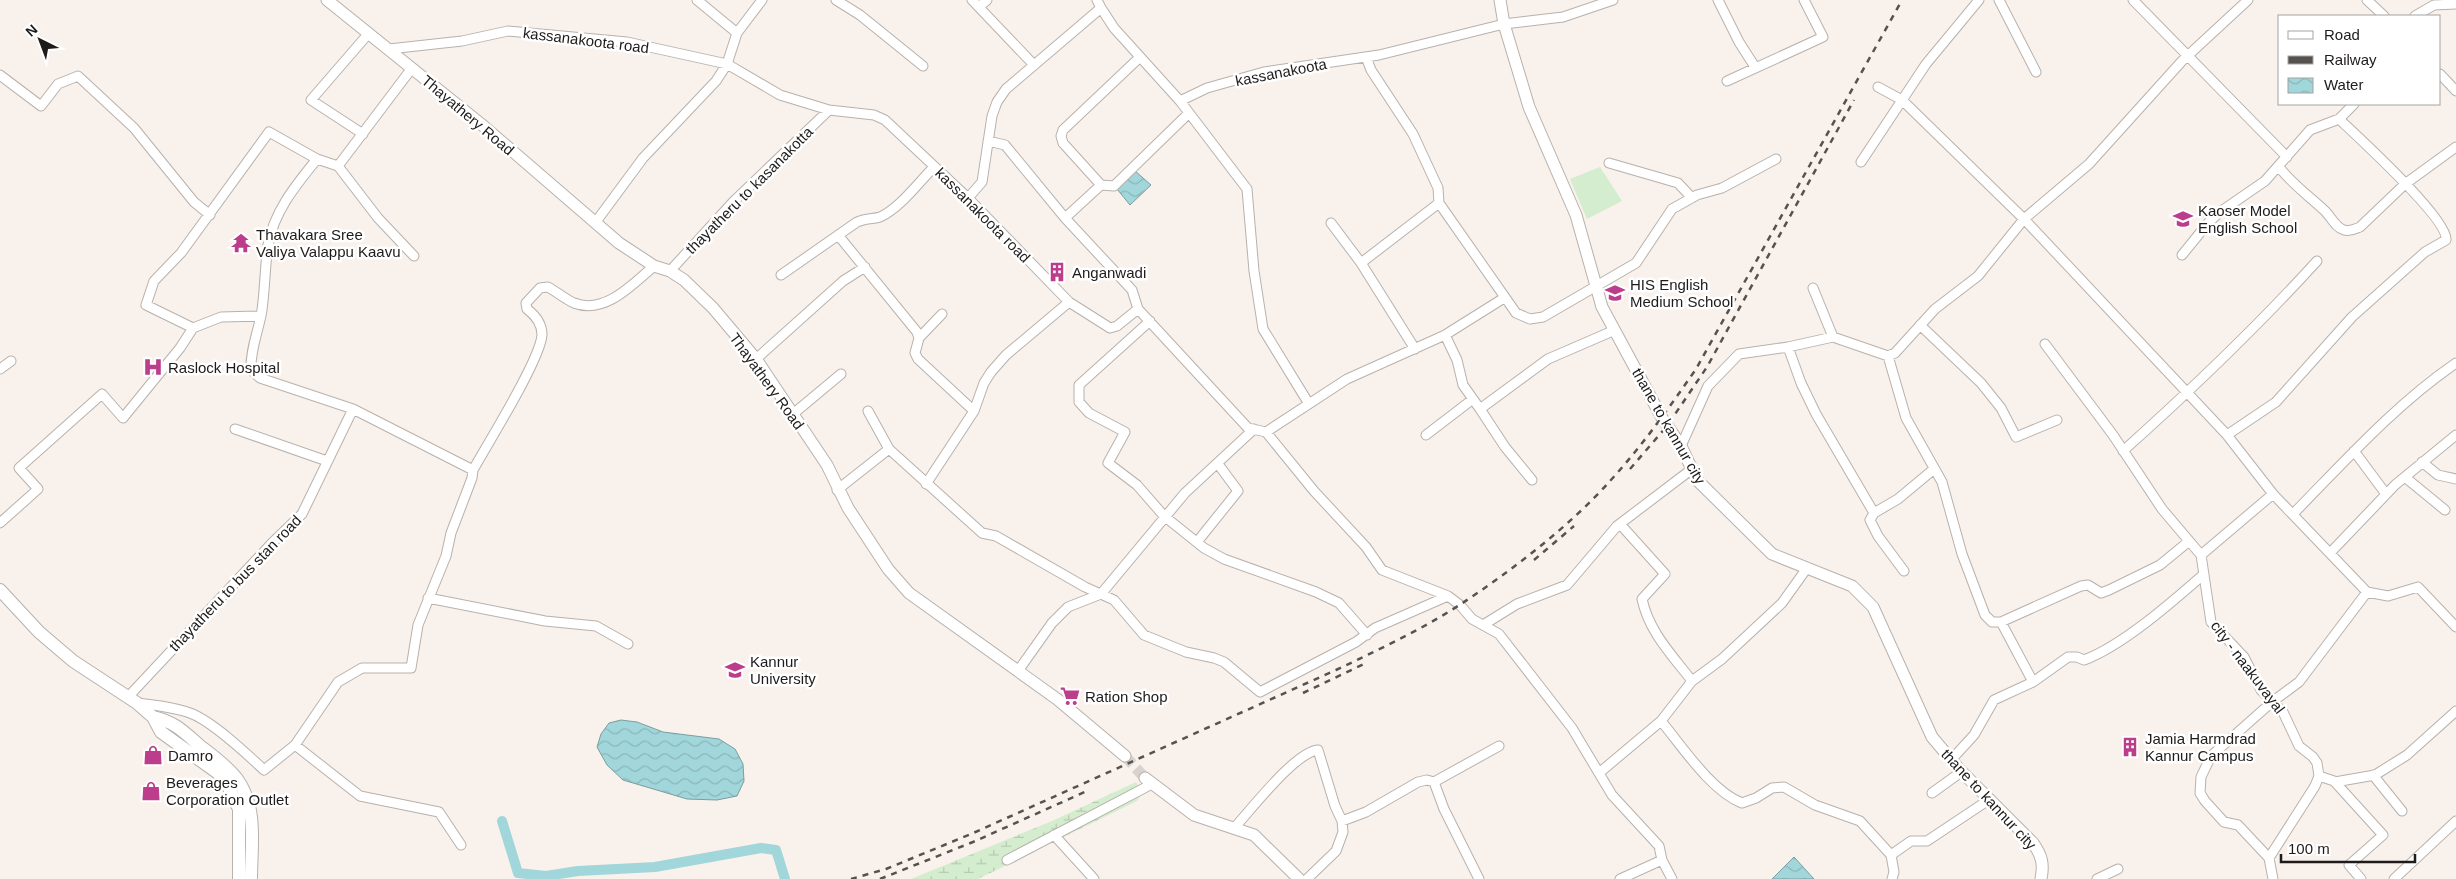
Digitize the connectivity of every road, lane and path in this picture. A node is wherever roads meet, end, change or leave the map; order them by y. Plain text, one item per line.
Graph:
1 (327, 0) edge
2 (697, 0) edge
3 (762, 0) edge
4 (836, 0) edge
5 (972, 0) edge
6 (987, 0) edge
7 (1500, 0) edge
8 (1614, 0) edge
9 (1718, 0) edge
10 (1804, 0) edge
11 (1979, 0) edge
12 (1998, 0) edge
13 (2133, 0) edge
14 (2248, 0) edge
15 (2367, 0) edge
16 (1099, 4) edge
17 (2456, 4) edge
18 (979, 7) junction
19 (2383, 15) edge
20 (2417, 15) edge
21 (1504, 24) junction
22 (369, 33) junction
23 (737, 33) junction
24 (389, 49) junction
25 (2188, 56) junction
26 (1366, 57) junction
27 (1139, 58) junction
28 (727, 64) junction
29 (1034, 65) junction
30 (923, 66) dead end
31 (1755, 66) junction
32 (412, 68) junction
33 (2036, 72) dead end
34 (0, 75) edge
35 (2441, 75) edge
36 (1727, 81) dead end
37 (1878, 88) dead end
38 (2456, 91) edge
39 (1902, 100) junction
40 (1180, 101) junction
41 (2353, 105) edge
42 (829, 110) junction
43 (1190, 113) junction
44 (2339, 119) junction
45 (363, 134) junction
46 (988, 141) junction
47 (2456, 147) edge
48 (2287, 157) junction
49 (317, 159) junction
50 (1776, 159) dead end
51 (1861, 162) dead end
52 (1609, 163) dead end
53 (338, 166) junction
54 (934, 167) junction
55 (2279, 167) junction
56 (2405, 184) junction
57 (1101, 185) junction
58 (968, 198) junction
59 (1692, 198) junction
60 (1439, 203) junction
61 (210, 215) junction
62 (1065, 218) junction
63 (2024, 219) junction
64 (595, 223) junction
65 (1332, 223) dead end
66 (838, 235) junction
67 (2182, 255) dead end
68 (414, 256) dead end
69 (2317, 261) dead end
70 (1361, 263) junction
71 (654, 266) junction
72 (864, 267) junction
73 (670, 271) junction
74 (781, 275) dead end
75 (1596, 286) junction
76 (1813, 288) dead end
77 (1504, 298) junction
78 (1069, 302) junction
79 (1138, 309) junction
80 (942, 314) dead end
81 (260, 316) junction
82 (1150, 321) junction
83 (1920, 325) junction
84 (192, 328) junction
85 (1615, 330) junction
86 (1445, 335) junction
87 (1833, 337) junction
88 (919, 338) junction
89 (2045, 344) dead end
90 (1788, 347) junction
91 (1415, 349) junction
92 (1888, 356) junction
93 (756, 359) junction
94 (11, 361) dead end
95 (2456, 362) edge
96 (0, 369) edge
97 (841, 374) dead end
98 (2187, 392) junction
99 (1473, 399) junction
100 (1308, 404) junction
101 (353, 409) junction
102 (1480, 409) junction
103 (868, 411) dead end
104 (974, 411) junction
105 (793, 414) junction
106 (2057, 420) dead end
107 (235, 429) dead end
108 (1254, 429) junction
109 (1266, 432) junction
110 (1426, 435) dead end
111 (2456, 435) edge
112 (2227, 436) junction
113 (1681, 446) junction
114 (889, 449) junction
115 (2123, 452) junction
116 (2354, 452) junction
117 (327, 461) junction
118 (2422, 462) junction
119 (1218, 464) junction
120 (1692, 469) junction
121 (473, 470) junction
122 (1934, 470) junction
123 (2406, 478) junction
124 (2456, 479) edge
125 (1532, 480) dead end
126 (926, 484) junction
127 (838, 490) junction
128 (2273, 494) junction
129 (2386, 494) junction
130 (2445, 510) dead end
131 (1874, 513) junction
132 (2294, 513) junction
133 (1164, 516) junction
134 (0, 523) edge
135 (1620, 524) junction
136 (1197, 542) junction
137 (2188, 542) junction
138 (2330, 553) junction
139 (2200, 555) junction
140 (1807, 568) junction
141 (1904, 571) dead end
142 (2204, 574) junction
143 (0, 590) edge
144 (2367, 592) junction
145 (1101, 594) junction
146 (1448, 596) junction
147 (428, 598) junction
148 (2001, 622) junction
149 (1483, 625) junction
150 (2456, 628) edge
151 (1367, 635) junction
152 (628, 644) dead end
153 (1018, 671) junction
154 (1692, 681) junction
155 (2033, 682) junction
156 (132, 700) junction
157 (2272, 702) junction
158 (2456, 711) edge
159 (152, 717) junction
160 (1661, 721) junction
161 (296, 745) junction
162 (1499, 746) dead end
163 (1125, 756) tunnel mouth
164 (1951, 760) junction
165 (1961, 772) junction
166 (1598, 773) junction
167 (2373, 775) junction
168 (2319, 776) junction
169 (1149, 781) joint
170 (1434, 782) junction
171 (2335, 782) junction
172 (1932, 793) dead end
173 (1990, 799) junction
174 (2402, 811) dead end
175 (1342, 820) junction
176 (2456, 821) edge
177 (1234, 828) junction
178 (1054, 835) junction
179 (461, 846) dead end
180 (1891, 855) junction
181 (2269, 858) junction
182 (1006, 860) dead end
183 (1662, 860) junction
184 (2118, 868) dead end
185 (240, 879) edge
186 (251, 879) edge
187 (1094, 879) edge
188 (1299, 879) edge
189 (1307, 879) edge
190 (1479, 879) edge
191 (1620, 879) edge
192 (1672, 879) edge
193 (1892, 879) edge
194 (2041, 879) edge
195 (2098, 879) edge
196 (2273, 879) edge
197 (2361, 879) edge
198 (2394, 879) edge

1 - 22 street, Thayathery Road
2 - 23 street
3 - 23 street
4 - 30 street
5 - 18 street
6 - 18 street
7 - 21 street, thane to kannur city
8 - 21 street, kassanakoota
9 - 31 street
10 - 31 street
11 - 39 street
12 - 33 street
13 - 25 street
14 - 25 street
15 - 19 street
16 - 27 street
16 - 29 street
17 - 20 street
18 - 29 street
21 - 26 street, kassanakoota
21 - 75 street, thane to kannur city
22 - 24 street, Thayathery Road
22 - 45 street
23 - 28 street
24 - 28 street, kassanakoota road
24 - 32 street, Thayathery Road
25 - 48 street
25 - 63 street
26 - 40 street, kassanakoota
26 - 60 street
27 - 40 street
27 - 57 street
28 - 42 street, kassanakoota road
28 - 64 street
29 - 46 street
31 - 36 street
32 - 45 street
32 - 64 street, Thayathery Road
34 - 61 street
35 - 38 street
37 - 39 street
39 - 51 street
39 - 63 street
40 - 43 street
41 - 44 street
42 - 54 street, kassanakoota road
42 - 73 street, thayatheru to kasanakotta
43 - 57 street
43 - 100 street
44 - 48 street
44 - 56 street
45 - 53 street
46 - 58 street
46 - 62 street
47 - 56 street
48 - 55 street
49 - 53 street
49 - 61 street
49 - 81 street
50 - 59 street
52 - 59 street
53 - 68 street
54 - 58 street, kassanakoota road
54 - 66 street
55 - 56 street
55 - 67 street
56 - 112 street
57 - 62 street
58 - 78 street, kassanakoota road
59 - 75 street
60 - 70 street
60 - 77 street
61 - 84 street
62 - 79 street
63 - 83 street
63 - 98 street
64 - 71 street, Thayathery Road
65 - 70 street
66 - 72 street
66 - 74 street
69 - 98 street
70 - 91 street
71 - 73 street, Thayathery Road
71 - 121 street
72 - 88 street
72 - 93 street
73 - 93 street, Thayathery Road
75 - 77 street
75 - 85 street, thane to kannur city
76 - 87 street
77 - 86 street
78 - 79 street, kassanakoota road
78 - 104 street
79 - 82 street
80 - 88 street
81 - 84 street
81 - 101 street
82 - 108 street
82 - 133 street
83 - 92 street
83 - 106 street
84 - 134 street
85 - 102 street
85 - 113 street, thane to kannur city
86 - 91 street
86 - 99 street
87 - 90 street
87 - 92 street
88 - 104 street
89 - 115 street
90 - 113 street
90 - 131 street
91 - 100 street
92 - 122 street
93 - 105 street, Thayathery Road
94 - 96 street
95 - 116 street
97 - 105 street
98 - 112 street
98 - 115 street
99 - 102 street
99 - 110 street
100 - 109 street
101 - 117 street, thayatheru to bus stan road
101 - 121 street
102 - 125 street
103 - 114 street
104 - 126 street
105 - 127 street, Thayathery Road
107 - 117 street
108 - 109 street
108 - 119 street
109 - 146 street
111 - 118 street
112 - 128 street
113 - 120 street, thane to kannur city
114 - 126 street
114 - 127 street
115 - 137 street
116 - 129 street
116 - 132 street
117 - 156 street, thayatheru to bus stan road
118 - 123 street
118 - 124 street
119 - 133 street
119 - 136 street
120 - 135 street
120 - 140 street, thane to kannur city
121 - 147 street
122 - 131 street
122 - 148 street
123 - 129 street
123 - 130 street
126 - 145 street
127 - 153 street, Thayathery Road
128 - 132 street
128 - 139 street
129 - 138 street
131 - 141 street
132 - 138 street
133 - 136 street
133 - 145 street
135 - 149 street
135 - 154 street
136 - 151 street
137 - 139 street
137 - 148 street
138 - 144 street
139 - 142 street, city - naakuvayal
140 - 154 street
140 - 164 street, thane to kannur city
142 - 155 street
142 - 157 street, city - naakuvayal
143 - 156 main road
144 - 150 street
144 - 157 street
145 - 151 street
145 - 153 street
146 - 149 street
146 - 151 street
147 - 152 street
147 - 161 street
148 - 155 street
149 - 166 street
153 - 163 street, Thayathery Road
154 - 160 street
155 - 164 street
156 - 159 main road
156 - 161 street
157 - 168 street, city - naakuvayal
157 - 181 street
158 - 167 street
159 - 185 main road
159 - 186 main road
160 - 166 street
160 - 180 street
161 - 179 street
162 - 170 street
164 - 165 street, thane to kannur city
165 - 172 street
165 - 173 street, thane to kannur city
166 - 183 street
167 - 171 street
167 - 174 street
168 - 171 street
168 - 181 street
169 - 177 street
169 - 178 street
170 - 175 street
170 - 190 street
171 - 197 street
173 - 180 street
173 - 194 street, thane to kannur city
175 - 177 street
175 - 189 street
176 - 198 street
177 - 188 street
178 - 182 street
178 - 187 street
180 - 193 street
181 - 196 street
183 - 191 street
183 - 192 street
184 - 195 street

